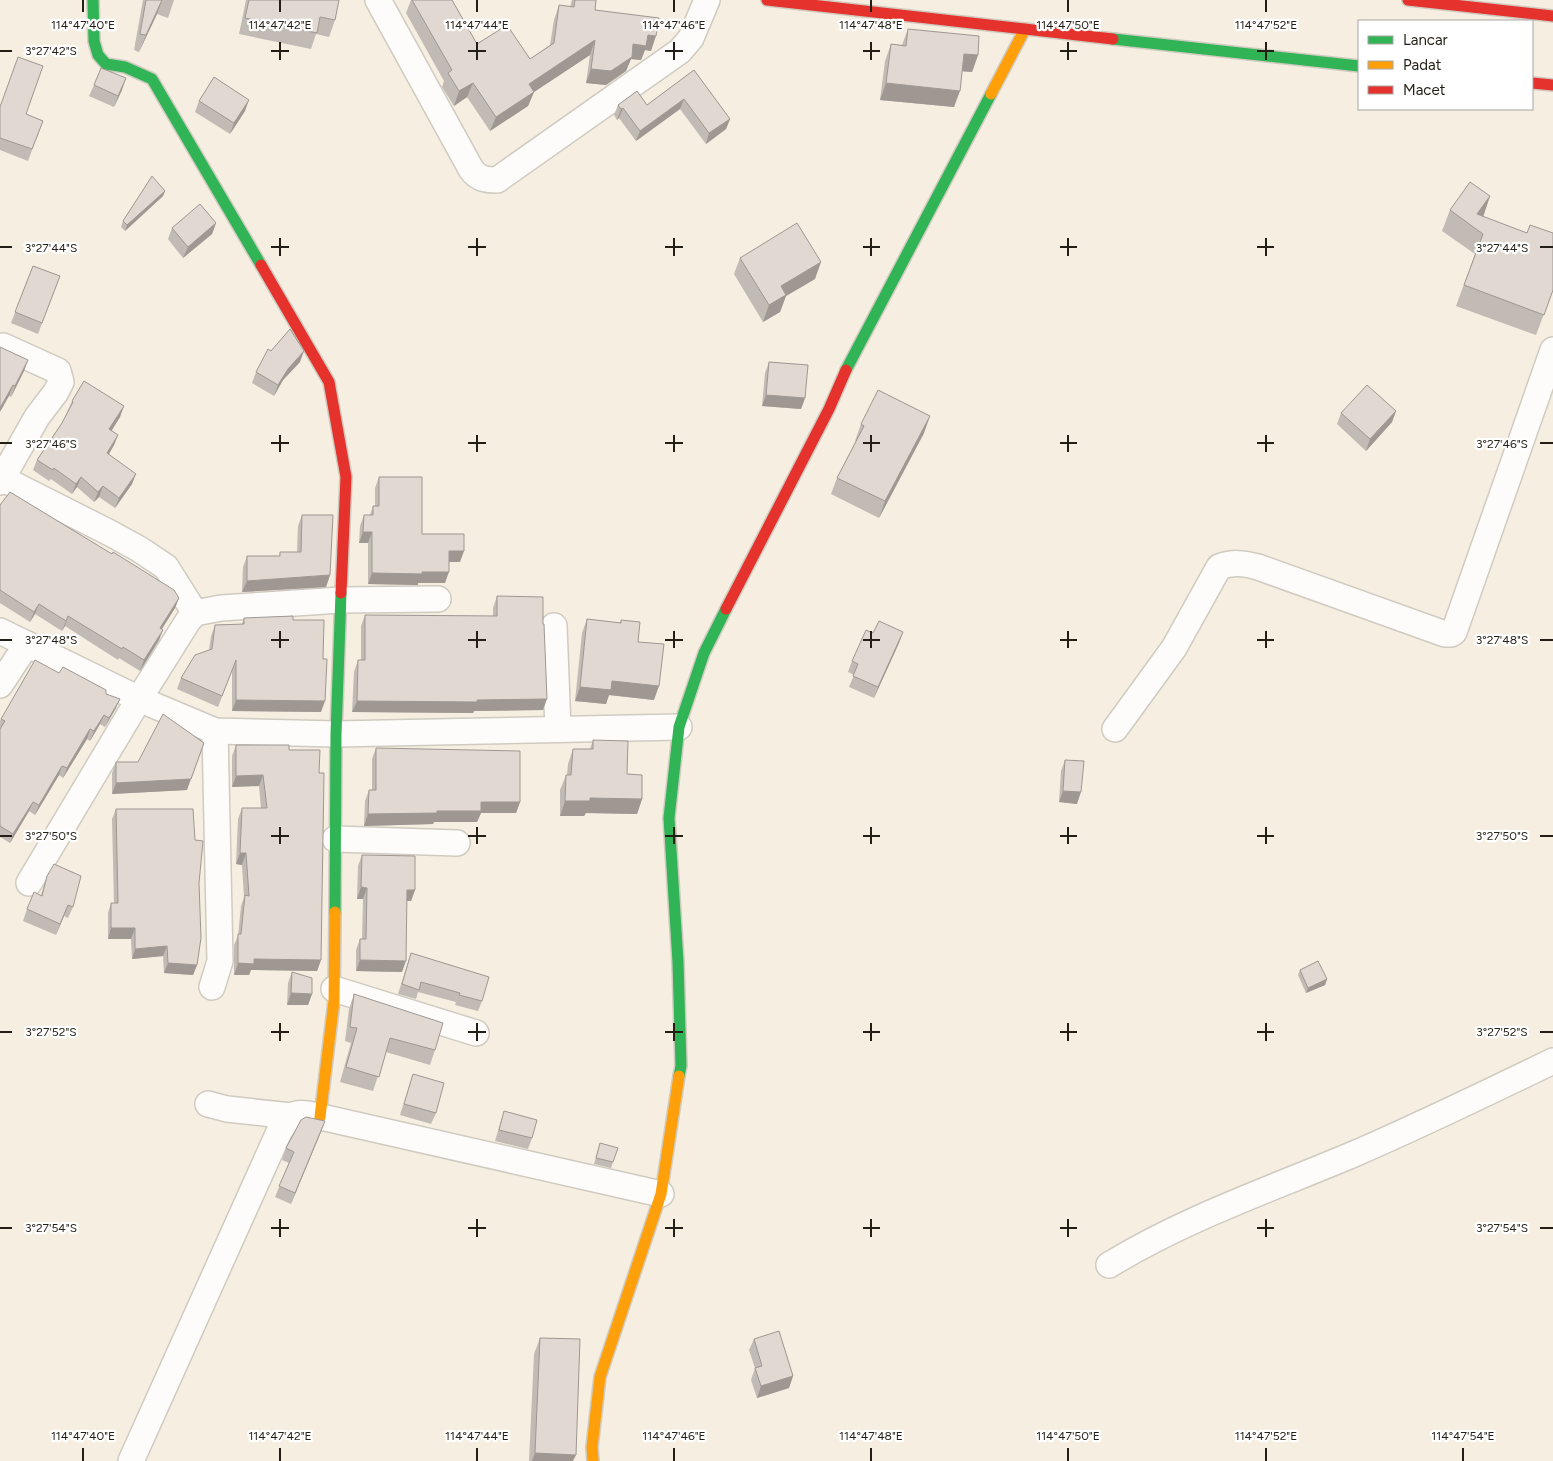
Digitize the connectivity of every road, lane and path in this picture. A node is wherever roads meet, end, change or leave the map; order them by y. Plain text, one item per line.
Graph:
1 (93, 0) edge
2 (378, 0) edge
3 (707, 0) edge
4 (767, 0) edge
5 (1408, 0) edge
6 (1467, 3) edge
7 (1553, 16) edge
8 (1026, 29) junction
9 (1358, 66) edge
10 (1533, 83) edge
11 (1553, 85) edge
12 (2, 346) edge
13 (1553, 350) edge
14 (1, 480) edge
15 (438, 599) dead end
16 (341, 600) junction
17 (195, 613) junction
18 (554, 626) dead end
19 (0, 630) edge
20 (27, 644) junction
21 (0, 685) edge
22 (139, 699) junction
23 (679, 727) junction
24 (1114, 729) dead end
25 (215, 730) junction
26 (558, 730) junction
27 (336, 734) junction
28 (335, 839) junction
29 (457, 843) dead end
30 (29, 883) dead end
31 (212, 986) dead end
32 (334, 989) junction
33 (476, 1034) dead end
34 (1553, 1061) edge
35 (208, 1104) dead end
36 (291, 1116) junction
37 (320, 1117) junction
38 (661, 1194) junction
39 (1109, 1265) dead end
40 (131, 1461) edge
41 (593, 1461) edge

1 - 16 street
2 - 3 street
4 - 8 street
5 - 6 street
6 - 7 street
8 - 9 street
8 - 23 street
10 - 11 street
12 - 14 street
13 - 24 street
14 - 17 street
15 - 16 street
16 - 17 street
16 - 27 street
17 - 22 street
18 - 26 street
19 - 20 street
20 - 21 street
20 - 22 street
22 - 25 street
22 - 30 street
23 - 26 street
23 - 38 street
25 - 27 street
25 - 31 street
26 - 27 street
27 - 28 street
28 - 29 street
28 - 32 street
32 - 33 street
32 - 37 street
34 - 39 street
35 - 36 street
36 - 37 street
36 - 40 street
37 - 38 street
38 - 41 street

